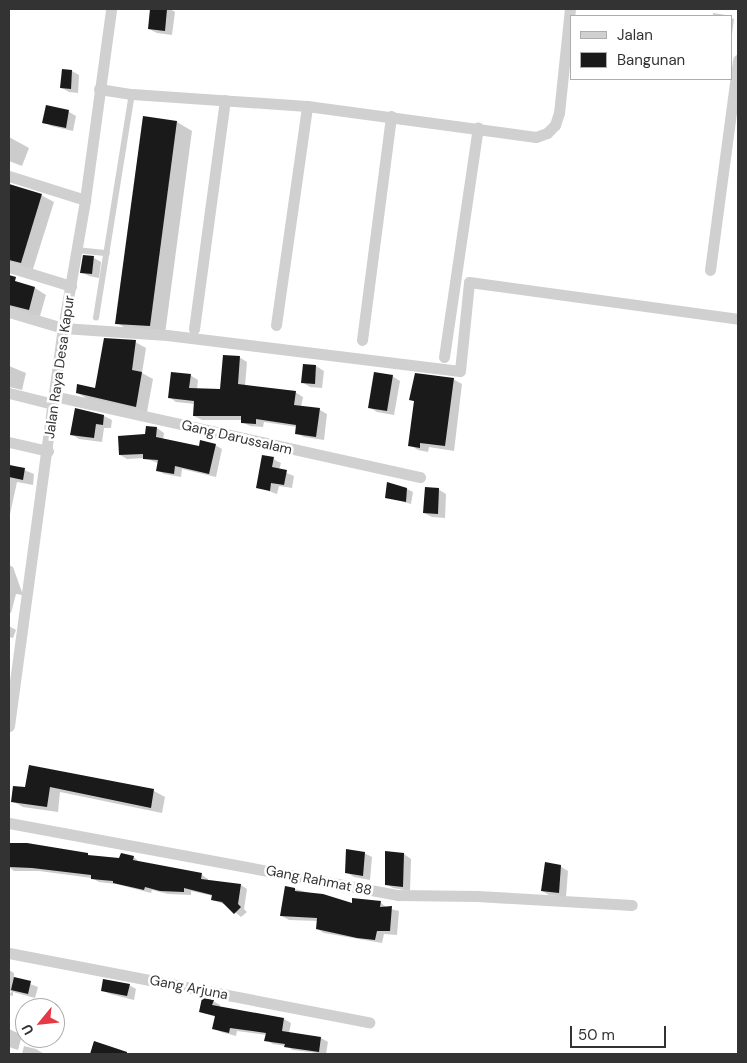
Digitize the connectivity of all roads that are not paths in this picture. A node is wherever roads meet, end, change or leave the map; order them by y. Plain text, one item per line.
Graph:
1 (111, 9) edge
2 (570, 9) edge
3 (738, 60) edge
4 (99, 89) junction
5 (132, 94) junction
6 (225, 100) junction
7 (307, 106) junction
8 (392, 116) junction
9 (478, 128) junction
10 (9, 176) edge
11 (85, 200) junction
12 (76, 250) junction
13 (107, 253) junction
14 (9, 267) edge
15 (710, 270) dead end
16 (71, 286) junction
17 (9, 312) edge
18 (96, 318) dead end
19 (738, 319) edge
20 (276, 325) dead end
21 (63, 328) junction
22 (194, 329) dead end
23 (362, 340) dead end
24 (444, 357) dead end
25 (9, 393) edge
26 (53, 400) junction
27 (9, 442) edge
28 (48, 451) junction
29 (420, 477) dead end
30 (13, 656) edge
31 (9, 726) edge
32 (9, 823) edge
33 (632, 905) dead end
34 (9, 953) edge
35 (369, 1022) dead end

1 - 4 street, Jalan Raya Desa Kapur
2 - 9 street
3 - 15 street
4 - 5 street
4 - 11 street, Jalan Raya Desa Kapur
5 - 6 street
5 - 13 lane
6 - 7 street
6 - 22 street
7 - 8 street
7 - 20 street
8 - 9 street
8 - 23 street
9 - 24 street
10 - 11 street
11 - 12 street, Jalan Raya Desa Kapur
12 - 13 lane
12 - 16 street, Jalan Raya Desa Kapur
13 - 18 lane
14 - 16 street
16 - 21 street, Jalan Raya Desa Kapur
17 - 21 street
19 - 21 street
21 - 26 street, Jalan Raya Desa Kapur
25 - 26 street, Gang Darussalam
26 - 28 street, Jalan Raya Desa Kapur
26 - 29 street, Gang Darussalam
27 - 28 street
28 - 30 street, Jalan Raya Desa Kapur
30 - 31 street, Jalan Raya Desa Kapur
32 - 33 street, Gang Rahmat 88
34 - 35 street, Gang Arjuna

